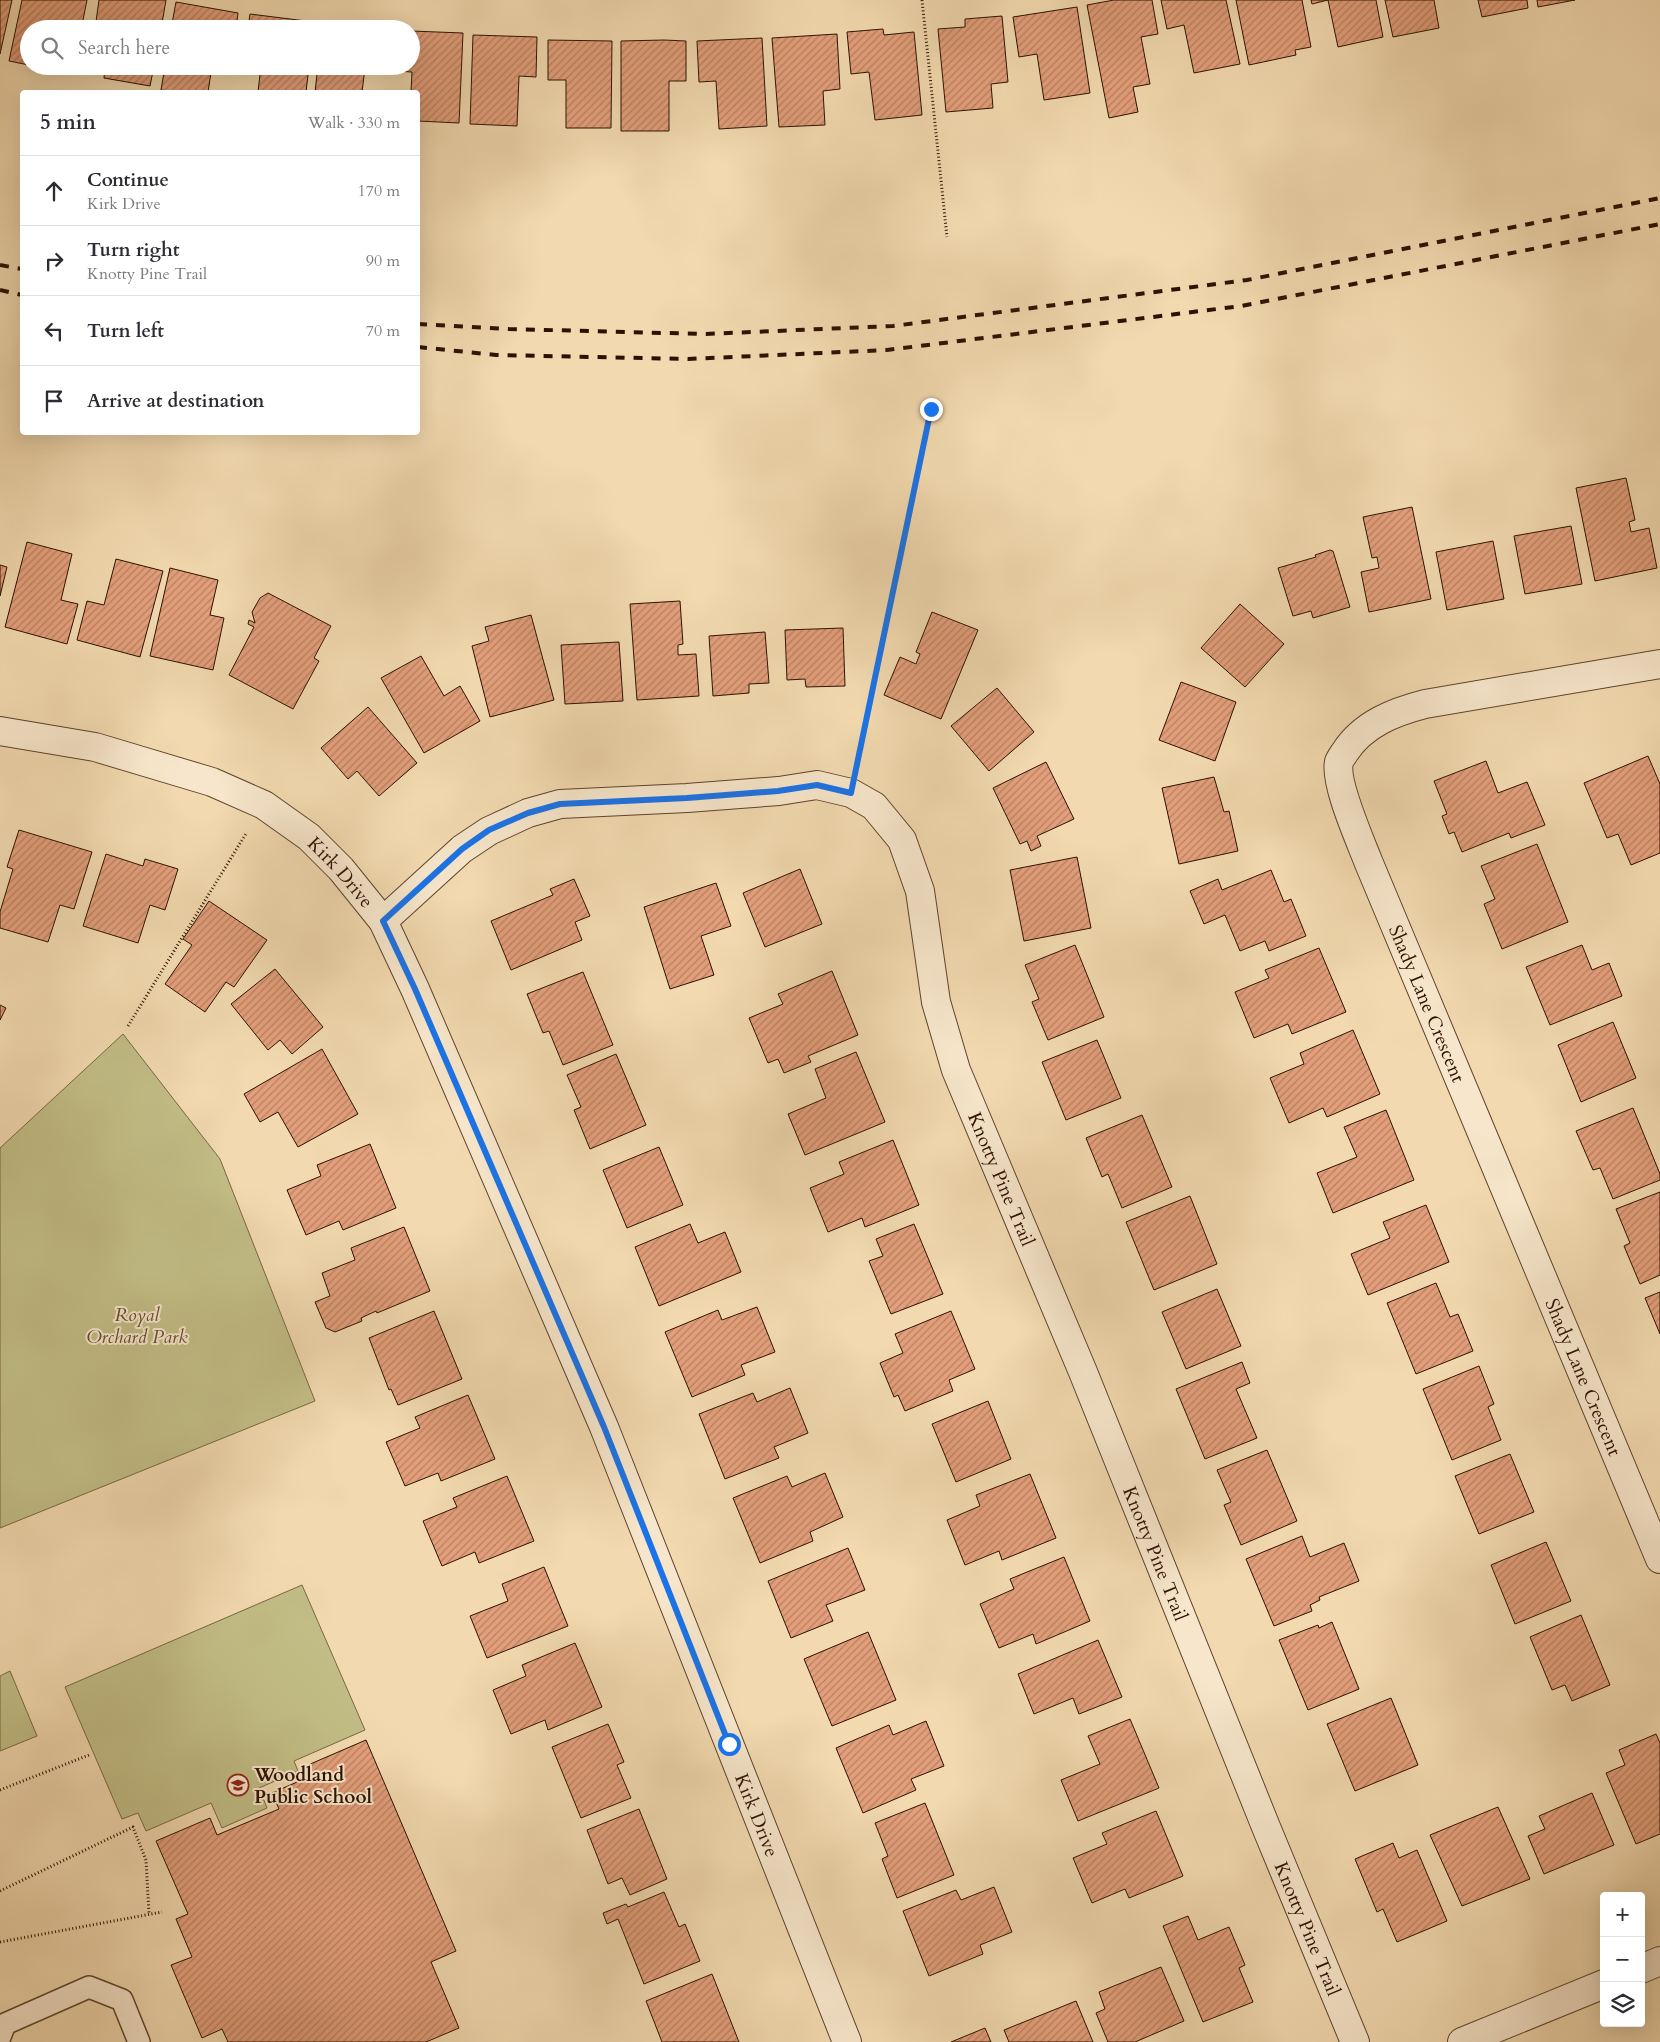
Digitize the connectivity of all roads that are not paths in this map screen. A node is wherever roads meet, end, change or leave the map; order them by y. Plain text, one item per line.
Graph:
1 (1660, 664) edge
2 (0, 731) edge
3 (383, 921) junction
4 (1660, 1559) edge
5 (1660, 1961) edge
6 (1645, 1967) edge
7 (1600, 1986) edge
8 (0, 2037) edge
9 (139, 2042) edge
10 (847, 2042) edge
11 (1355, 2042) edge
12 (1462, 2042) edge

1 - 4 street, Shady Lane Crescent
2 - 3 street, Kirk Drive
3 - 10 street, Kirk Drive
3 - 11 street, Knotty Pine Trail
5 - 6 street
7 - 12 street
8 - 9 lane

